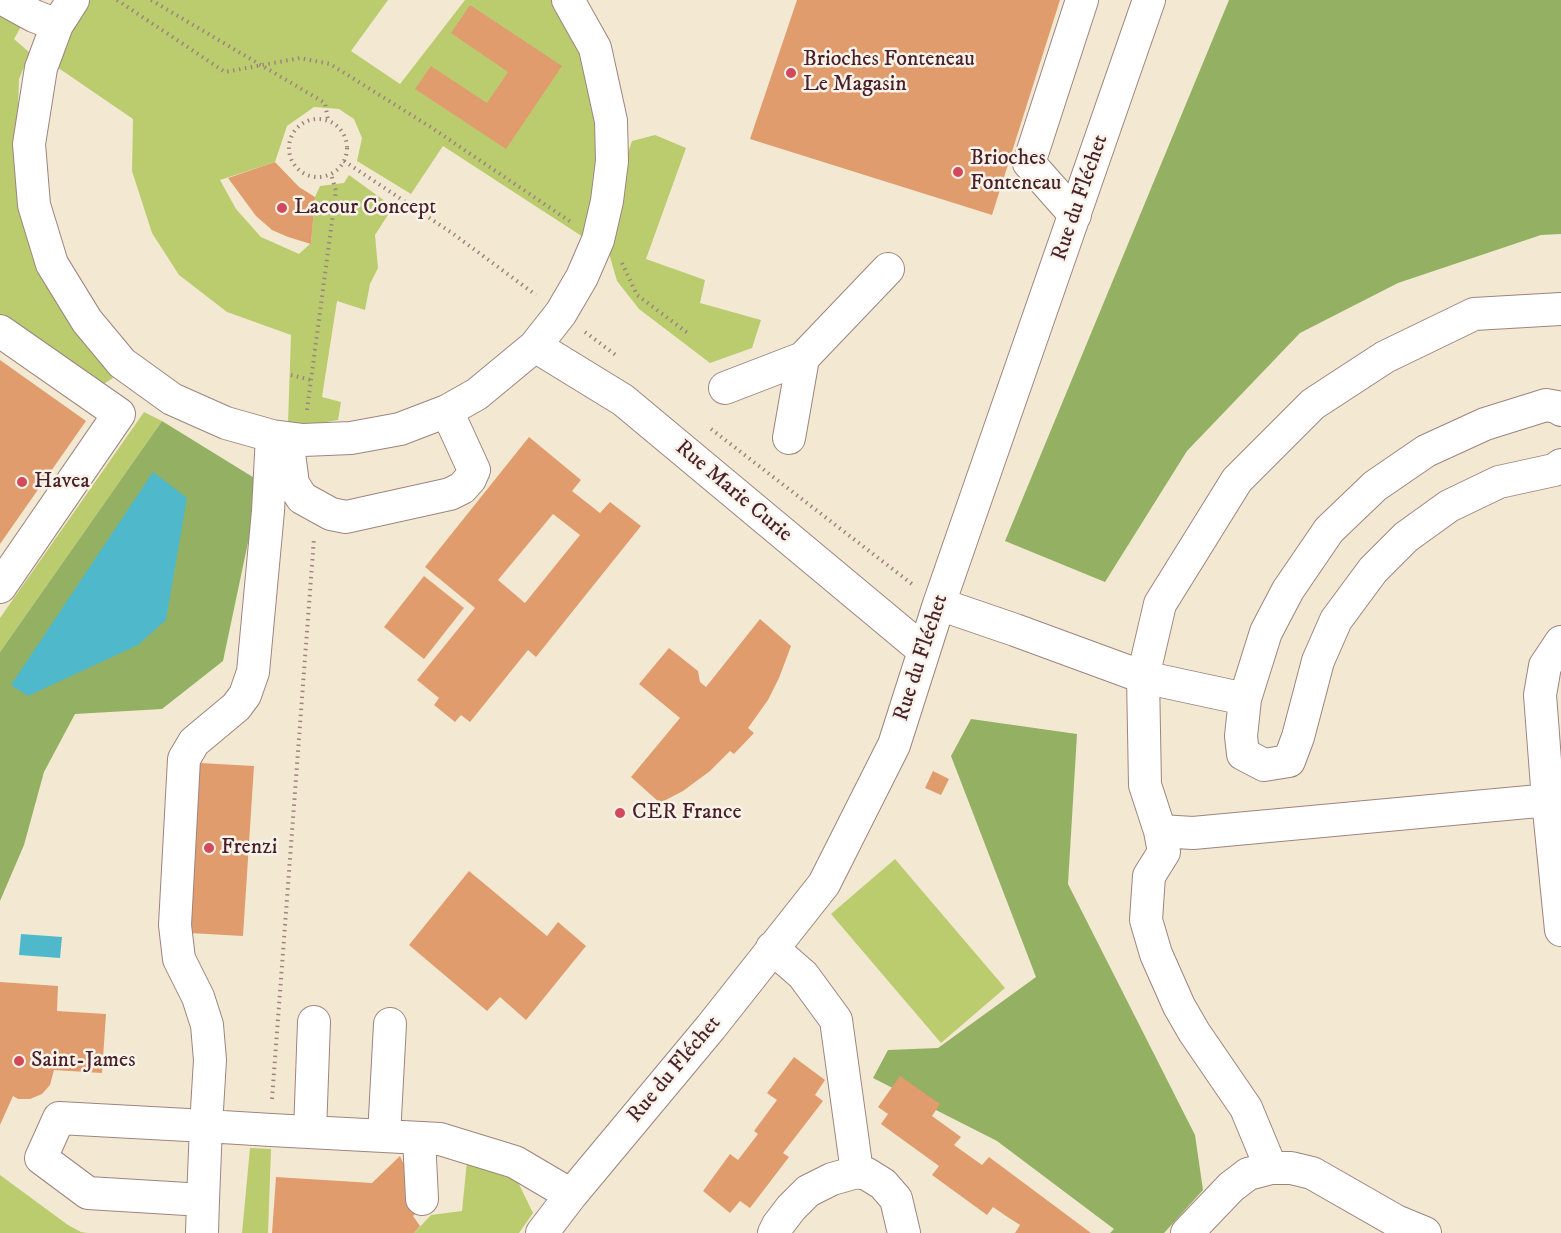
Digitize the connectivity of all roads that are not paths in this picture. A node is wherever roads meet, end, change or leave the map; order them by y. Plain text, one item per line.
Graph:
1 (5, 0) edge
2 (568, 0) edge
3 (1082, 0) edge
4 (1149, 0) edge
5 (65, 12) edge
6 (1075, 214) junction
7 (888, 270) dead end
8 (1561, 309) edge
9 (0, 331) edge
10 (535, 346) junction
11 (803, 358) junction
12 (725, 388) dead end
13 (1561, 410) edge
14 (447, 411) junction
15 (287, 438) junction
16 (789, 438) dead end
17 (1561, 465) edge
18 (0, 587) edge
19 (939, 604) junction
20 (1561, 642) edge
21 (923, 650) junction
22 (1143, 677) junction
23 (1245, 699) junction
24 (1554, 800) edge
25 (1160, 831) junction
26 (1561, 930) edge
27 (772, 948) junction
28 (314, 1022) dead end
29 (390, 1024) dead end
30 (206, 1126) junction
31 (310, 1132) junction
32 (384, 1136) junction
33 (419, 1138) junction
34 (1272, 1168) junction
35 (857, 1172) junction
36 (571, 1195) junction
37 (422, 1199) dead end
38 (203, 1200) junction
39 (202, 1233) edge
40 (542, 1233) edge
41 (774, 1233) edge
42 (904, 1233) edge
43 (1187, 1233) edge
44 (1425, 1233) edge

1 - 5 street
2 - 10 street
3 - 6 street
4 - 6 street, Rue du Fléchet
5 - 15 street
6 - 19 street, Rue du Fléchet
7 - 11 street
8 - 22 street
9 - 18 street
10 - 14 street
10 - 21 street, Rue Marie Curie
11 - 12 street
11 - 16 street
13 - 23 street
14 - 15 street
14 - 15 street
15 - 30 street
17 - 23 street
19 - 21 street, Rue du Fléchet
19 - 22 street
20 - 24 street
21 - 27 street, Rue du Fléchet
22 - 23 street
22 - 25 street
24 - 25 street
24 - 26 street
25 - 34 street
27 - 35 street
27 - 36 street, Rue du Fléchet
28 - 31 street
29 - 32 street
30 - 31 street
30 - 38 street
30 - 38 street
31 - 32 street
32 - 33 street
33 - 36 street
33 - 37 street
34 - 43 street
34 - 44 street
35 - 41 street
35 - 42 street
36 - 40 street, Rue du Fléchet
38 - 39 street

